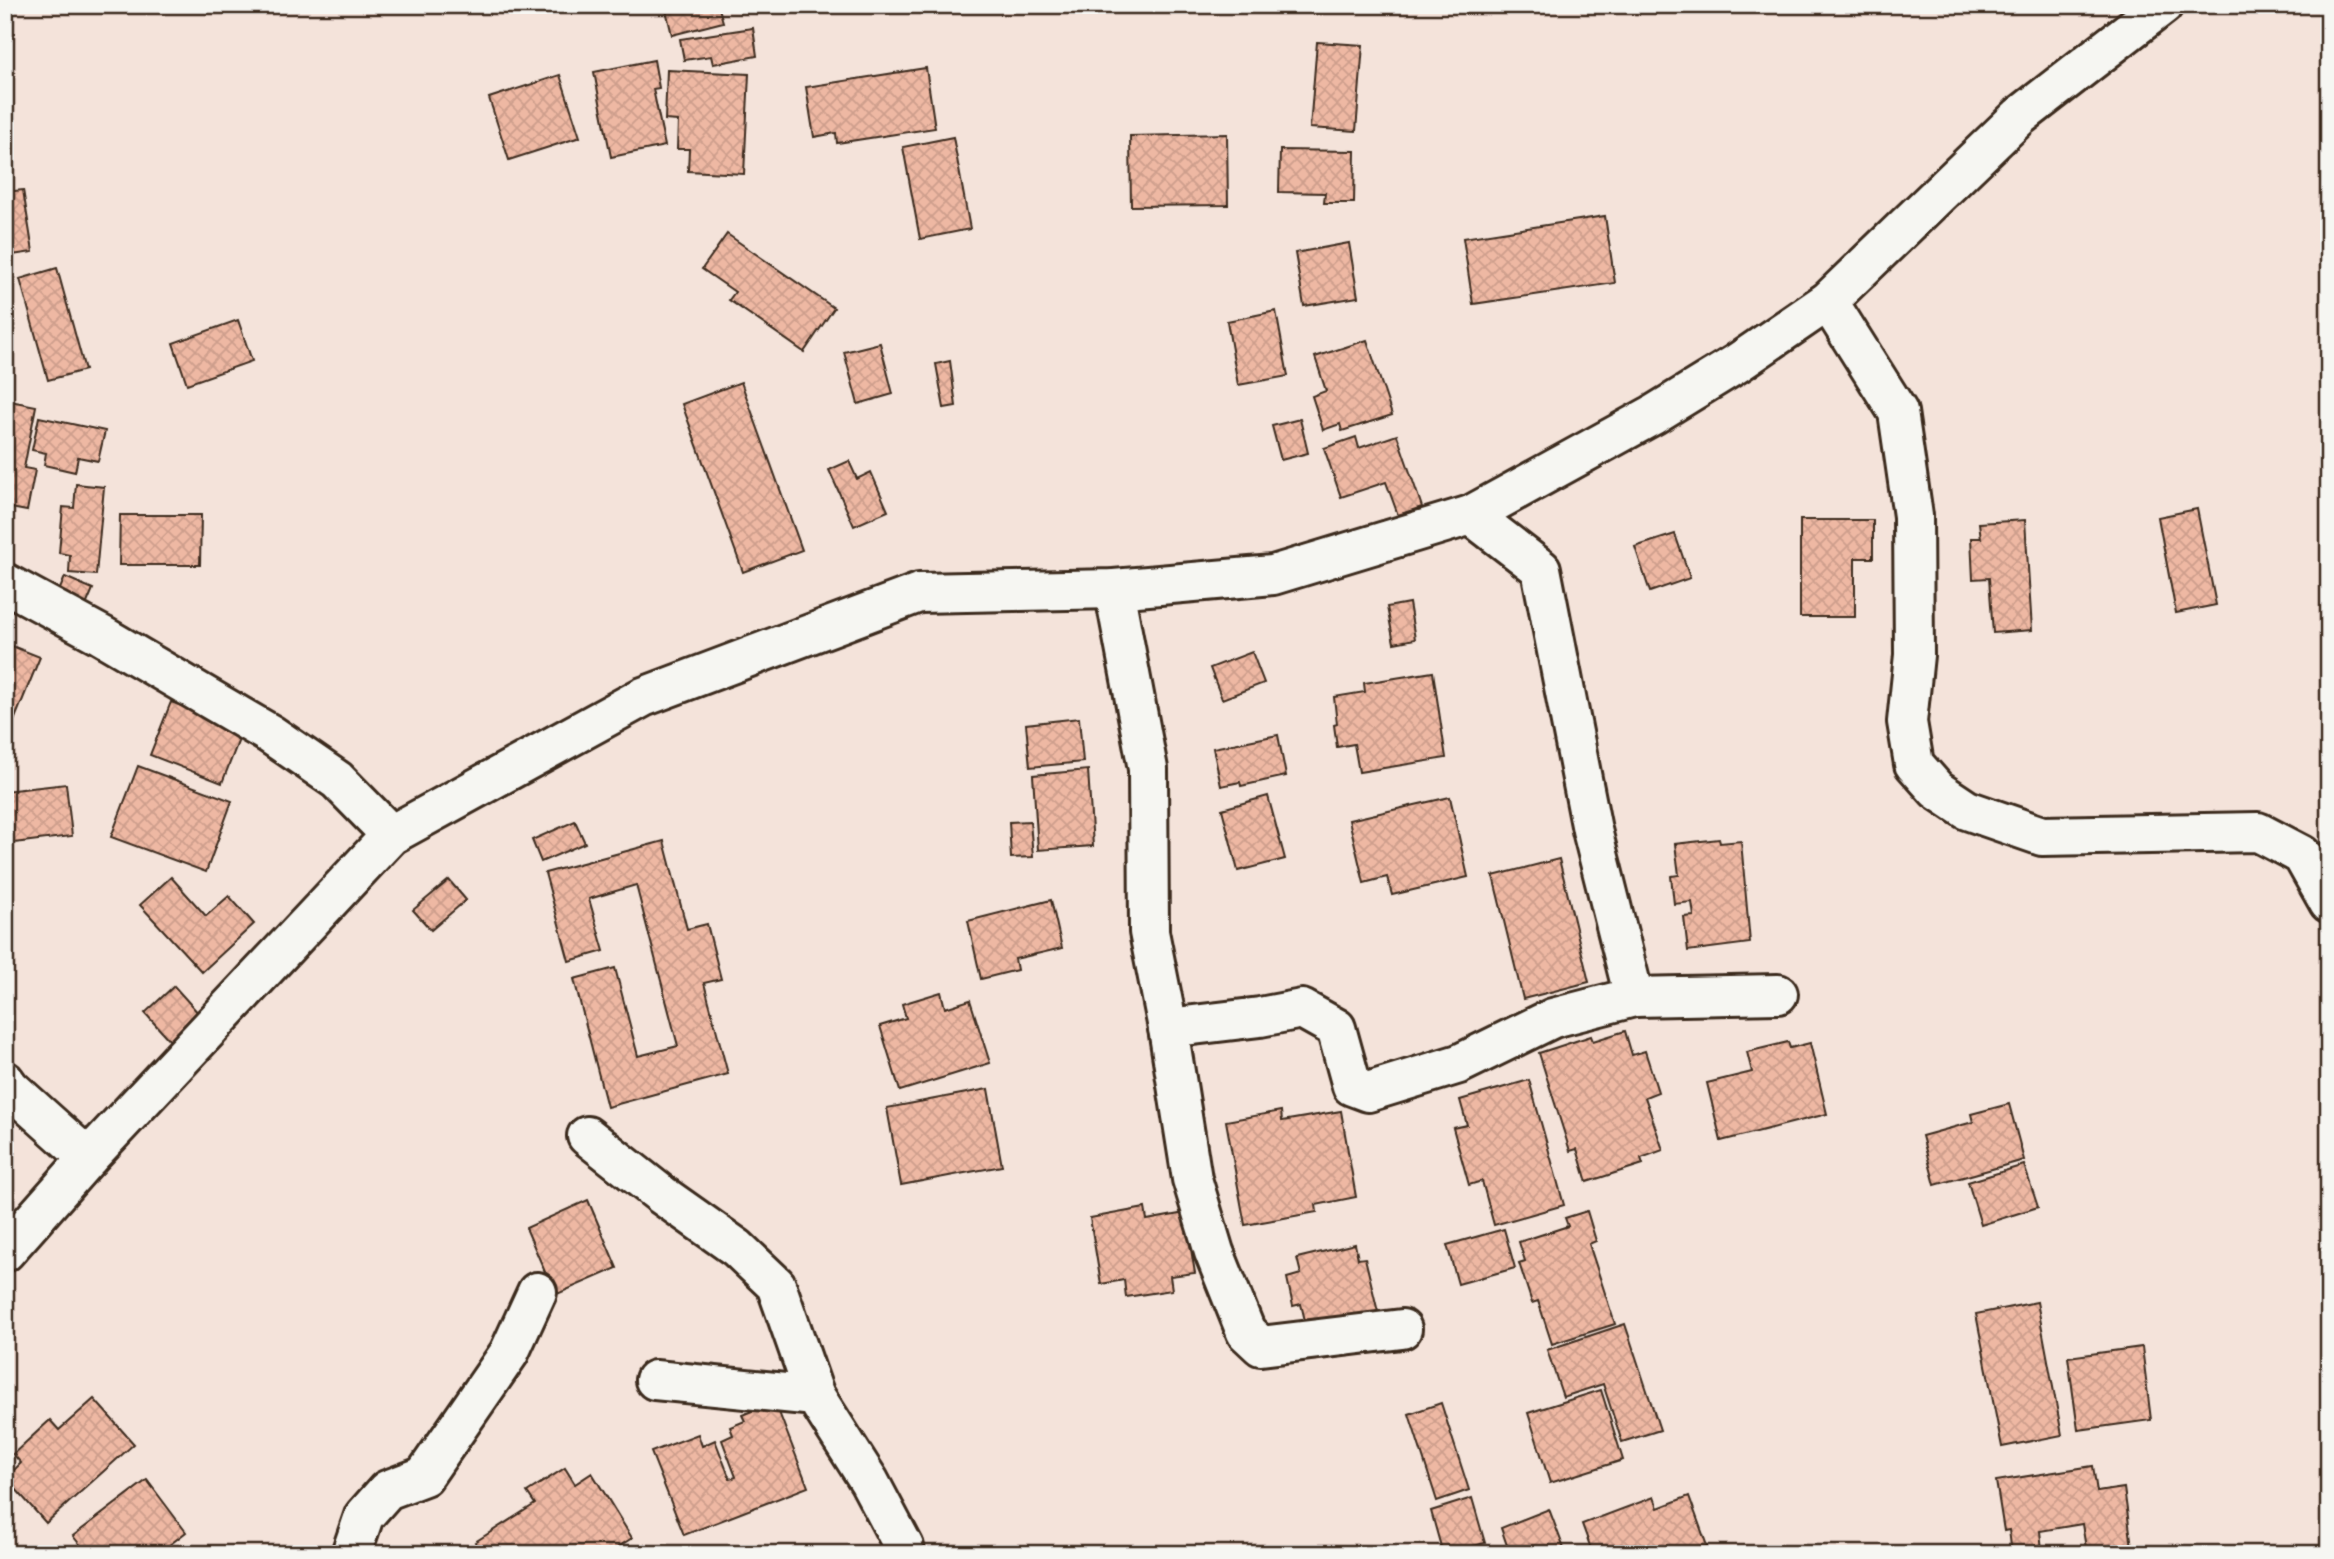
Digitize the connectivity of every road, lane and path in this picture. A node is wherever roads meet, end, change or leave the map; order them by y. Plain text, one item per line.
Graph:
1 (2163, 5) edge
2 (1828, 301) junction
3 (1471, 515) junction
4 (5, 583) edge
5 (1114, 589) junction
6 (391, 835) junction
7 (2329, 903) edge
8 (1778, 994) dead end
9 (1634, 997) junction
10 (1168, 1028) junction
11 (5, 1081) edge
12 (587, 1136) dead end
13 (88, 1158) junction
14 (5, 1252) edge
15 (537, 1292) dead end
16 (1402, 1329) dead end
17 (655, 1380) dead end
18 (815, 1396) junction
19 (351, 1554) edge
20 (905, 1554) edge

1 - 2 street
2 - 3 street
2 - 7 street
3 - 5 street
3 - 9 street
4 - 6 street
5 - 6 street
5 - 10 street
6 - 13 street
8 - 9 street
9 - 10 street
10 - 16 street
11 - 13 street
12 - 18 street
13 - 14 street
15 - 19 street
17 - 18 street
18 - 20 street

